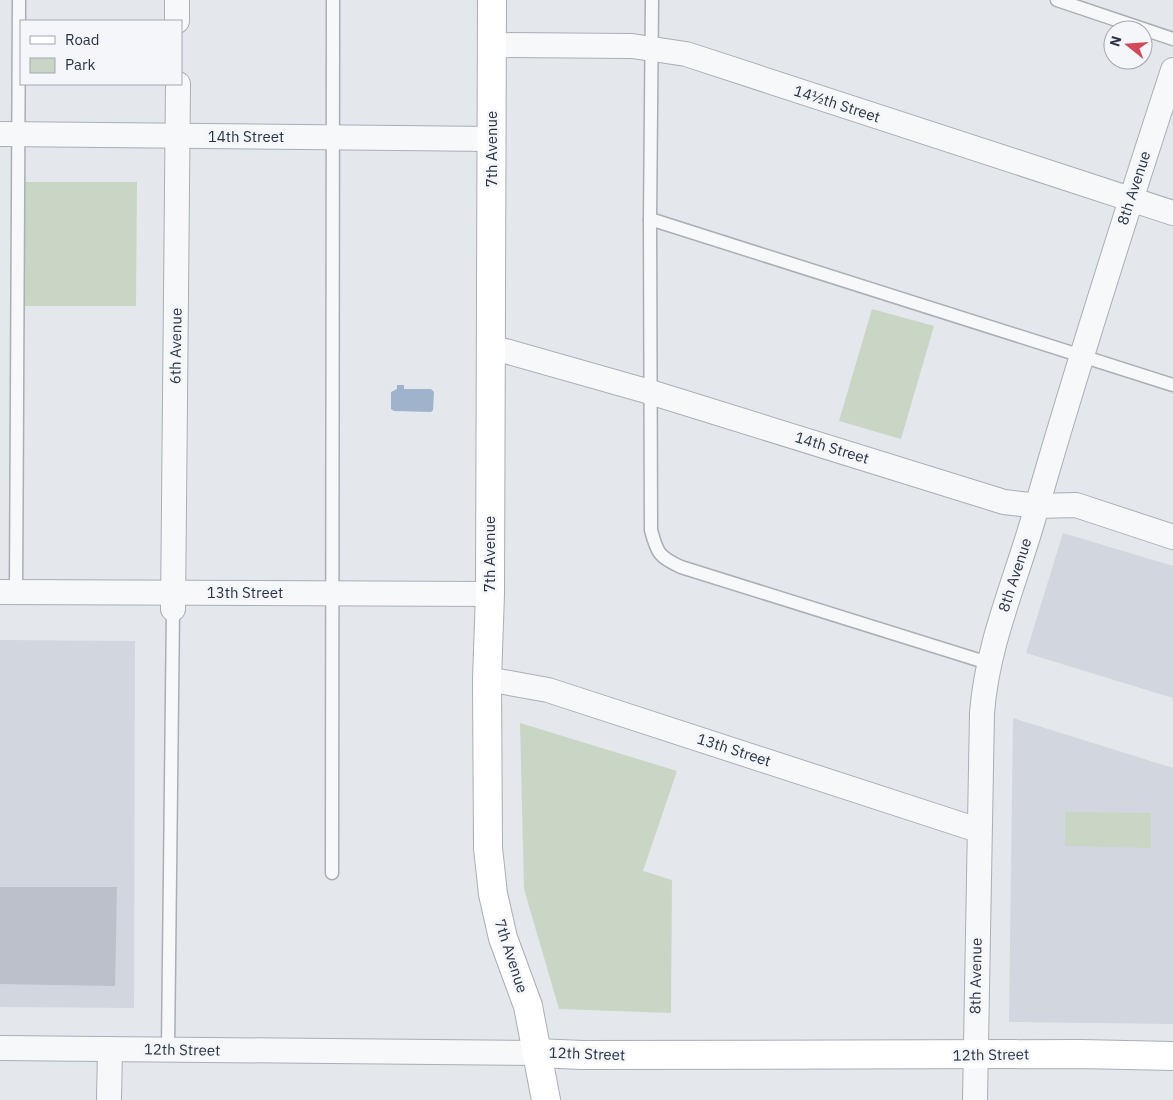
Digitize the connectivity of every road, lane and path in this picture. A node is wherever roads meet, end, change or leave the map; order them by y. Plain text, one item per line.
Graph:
1 (19, 0) edge
2 (177, 0) edge
3 (333, 0) edge
4 (492, 0) edge
5 (652, 0) edge
6 (1057, 0) edge
7 (177, 20) edge
8 (1173, 39) edge
9 (492, 45) junction
10 (652, 47) junction
11 (1173, 70) edge
12 (178, 85) edge
13 (10, 134) edge
14 (180, 136) junction
15 (334, 138) junction
16 (492, 139) junction
17 (1130, 200) junction
18 (1173, 213) edge
19 (650, 219) junction
20 (492, 347) junction
21 (1081, 357) junction
22 (1173, 385) edge
23 (650, 392) junction
24 (1037, 506) junction
25 (1173, 537) edge
26 (8, 592) edge
27 (332, 593) junction
28 (490, 594) junction
29 (173, 601) junction
30 (988, 662) junction
31 (487, 679) junction
32 (978, 830) junction
33 (332, 873) dead end
34 (0, 1048) edge
35 (110, 1049) junction
36 (168, 1050) junction
37 (537, 1052) junction
38 (975, 1056) junction
39 (1173, 1056) edge
40 (110, 1100) edge
41 (546, 1100) edge
42 (975, 1100) edge

1 - 13 lane
2 - 7 street
3 - 15 lane
4 - 9 street, 7th Avenue
5 - 10 lane
6 - 8 lane
9 - 10 street, 14½th Street
9 - 16 street, 7th Avenue
10 - 17 street, 14½th Street
10 - 19 lane
11 - 17 street, 8th Avenue
12 - 14 street, 6th Avenue
13 - 14 street, 14th Street
13 - 26 lane
14 - 15 street, 14th Street
14 - 29 street, 6th Avenue
15 - 16 street, 14th Street
15 - 27 lane
16 - 20 street, 7th Avenue
17 - 18 street, 14½th Street
17 - 21 street, 8th Avenue
19 - 21 lane
19 - 23 lane
20 - 23 street, 14th Street
20 - 28 street, 7th Avenue
21 - 22 lane
21 - 24 street, 8th Avenue
23 - 24 street, 14th Street
23 - 30 lane
24 - 25 street, 14th Street
24 - 30 street, 8th Avenue
26 - 29 street, 13th Street
27 - 28 street, 13th Street
27 - 29 street, 13th Street
27 - 33 lane
28 - 31 street, 7th Avenue
29 - 36 lane
30 - 32 street, 8th Avenue
31 - 32 street, 13th Street
31 - 37 street, 7th Avenue
32 - 38 street, 8th Avenue
34 - 35 street, 12th Street
35 - 36 street, 12th Street
35 - 40 street
36 - 37 street, 12th Street
37 - 38 street, 12th Street
37 - 41 street, 7th Avenue
38 - 39 street, 12th Street
38 - 42 street, 8th Avenue

